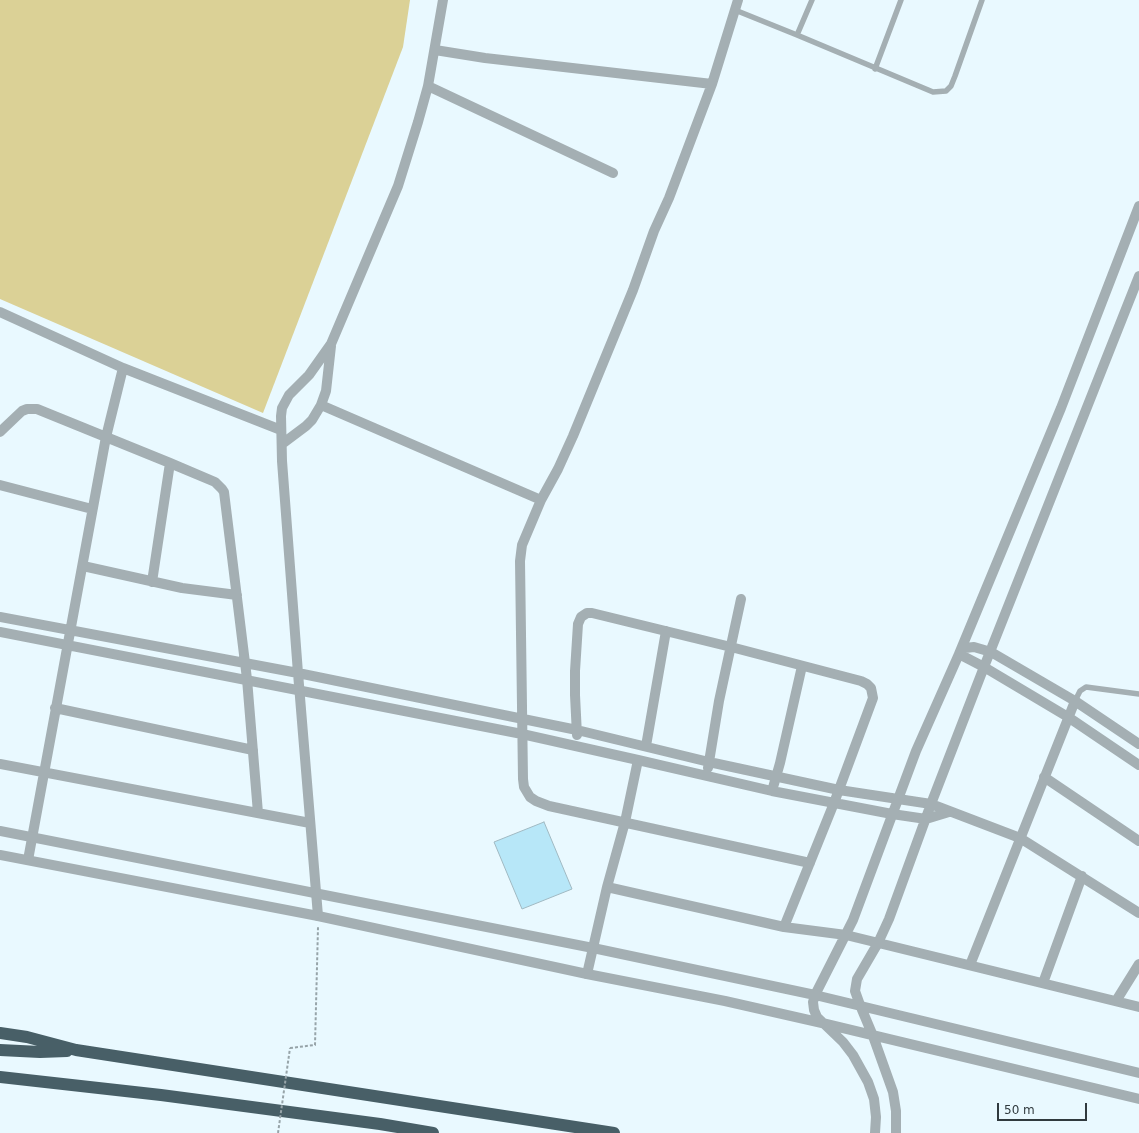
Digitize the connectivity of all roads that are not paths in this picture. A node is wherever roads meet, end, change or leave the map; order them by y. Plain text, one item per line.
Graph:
1 (443, 0) edge
2 (738, 0) edge
3 (812, 0) edge
4 (901, 0) edge
5 (982, 0) edge
6 (735, 10) junction
7 (796, 35) junction
8 (435, 50) junction
9 (875, 69) junction
10 (712, 84) junction
11 (428, 86) junction
12 (612, 173) dead end
13 (1139, 209) edge
14 (1139, 276) edge
15 (0, 312) edge
16 (331, 344) junction
17 (123, 368) junction
18 (321, 406) junction
19 (281, 430) junction
20 (0, 432) edge
21 (106, 438) junction
22 (282, 444) junction
23 (170, 463) junction
24 (0, 485) edge
25 (541, 500) junction
26 (92, 509) junction
27 (83, 566) junction
28 (152, 582) junction
29 (237, 595) junction
30 (741, 599) dead end
31 (0, 616) edge
32 (70, 630) junction
33 (666, 631) junction
34 (0, 632) edge
35 (67, 645) junction
36 (731, 647) junction
37 (991, 652) junction
38 (959, 654) junction
39 (245, 664) junction
40 (802, 666) junction
41 (984, 667) junction
42 (298, 673) junction
43 (247, 679) junction
44 (299, 690) junction
45 (1139, 694) edge
46 (1076, 701) junction
47 (56, 708) junction
48 (1068, 717) junction
49 (522, 719) junction
50 (577, 730) junction
51 (522, 734) junction
52 (1139, 744) edge
53 (578, 746) junction
54 (646, 746) junction
55 (253, 750) junction
56 (638, 760) junction
57 (709, 762) junction
58 (0, 764) edge
59 (1139, 765) edge
60 (44, 772) junction
61 (707, 776) junction
62 (777, 777) junction
63 (1044, 777) junction
64 (839, 790) junction
65 (772, 791) junction
66 (898, 800) junction
67 (834, 803) junction
68 (931, 804) junction
69 (949, 812) junction
70 (258, 813) junction
71 (892, 814) junction
72 (926, 819) junction
73 (625, 822) junction
74 (310, 823) junction
75 (0, 831) edge
76 (32, 837) junction
77 (1020, 838) junction
78 (1139, 841) edge
79 (0, 855) edge
80 (28, 860) junction
81 (810, 863) junction
82 (1082, 876) junction
83 (607, 887) junction
84 (316, 893) junction
85 (1139, 913) edge
86 (318, 916) junction
87 (784, 927) junction
88 (846, 935) junction
89 (878, 943) junction
90 (593, 948) junction
91 (1139, 964) edge
92 (970, 965) junction
93 (587, 974) junction
94 (1043, 983) junction
95 (815, 995) junction
96 (1116, 1001) junction
97 (860, 1005) junction
98 (1139, 1007) edge
99 (822, 1023) junction
100 (0, 1033) edge
101 (874, 1036) junction
102 (0, 1050) edge
103 (76, 1050) junction
104 (1139, 1073) edge
105 (0, 1077) edge
106 (1138, 1096) edge
107 (433, 1133) edge
108 (614, 1133) edge
109 (875, 1133) edge
110 (896, 1133) edge

1 - 8 street
2 - 6 street
3 - 7 lane
4 - 9 lane
5 - 9 lane
6 - 7 lane
6 - 10 street
7 - 9 lane
8 - 10 street
8 - 11 street
10 - 25 street
11 - 12 street
11 - 16 street
13 - 38 street
14 - 37 street
15 - 17 street
16 - 18 street
16 - 19 street
17 - 19 street
17 - 21 street
18 - 22 street
18 - 25 street
19 - 22 street
20 - 21 street
21 - 23 street
21 - 26 street
22 - 42 street
23 - 28 street
23 - 29 street
24 - 26 street
25 - 49 street
26 - 27 street
27 - 28 street
27 - 32 street
28 - 29 street
29 - 39 street
30 - 36 street
31 - 32 street
32 - 35 street
32 - 39 street
33 - 36 street
33 - 50 street
33 - 54 street
34 - 35 street
35 - 43 street
35 - 47 street
36 - 40 street
36 - 57 street
37 - 38 street
37 - 41 street
37 - 46 street
38 - 41 street
38 - 66 street
39 - 42 street
39 - 43 street
40 - 62 street
40 - 64 street
41 - 48 street
41 - 68 street
42 - 44 street
42 - 49 street
43 - 44 street
43 - 55 street
44 - 51 street
44 - 74 street
45 - 46 lane
46 - 48 street
46 - 52 street
47 - 55 street
47 - 60 street
48 - 59 street
48 - 63 street
49 - 50 street
49 - 51 street
50 - 53 street
50 - 54 street
51 - 53 street
51 - 73 street
53 - 56 street
54 - 57 street
55 - 70 street
56 - 61 street
56 - 73 street
57 - 61 street
57 - 62 street
58 - 60 street
60 - 70 street
60 - 76 street
61 - 65 street
62 - 64 street
62 - 65 street
63 - 77 street
63 - 78 street
64 - 66 street
64 - 67 street
65 - 67 street
66 - 68 street
66 - 71 street
67 - 71 street
67 - 81 street
68 - 69 street
68 - 72 street
69 - 72 street
69 - 77 street
70 - 74 street
71 - 72 street
71 - 88 street
72 - 89 street
73 - 81 street
73 - 83 street
74 - 84 street
75 - 76 street
76 - 80 street
76 - 84 street
77 - 82 street
77 - 92 street
79 - 80 street
80 - 86 street
81 - 87 street
82 - 85 street
82 - 94 street
83 - 87 street
83 - 90 street
84 - 86 street
84 - 90 street
86 - 93 street
87 - 88 street
88 - 89 street
88 - 95 street
89 - 92 street
89 - 97 street
90 - 93 street
90 - 95 street
91 - 96 street
92 - 94 street
93 - 99 street
94 - 96 street
95 - 97 street
95 - 99 street
96 - 98 street
97 - 101 street
97 - 104 street
99 - 101 street
99 - 109 street
100 - 103 highway
101 - 106 street
101 - 110 street
102 - 103 highway
103 - 108 highway
105 - 107 highway

